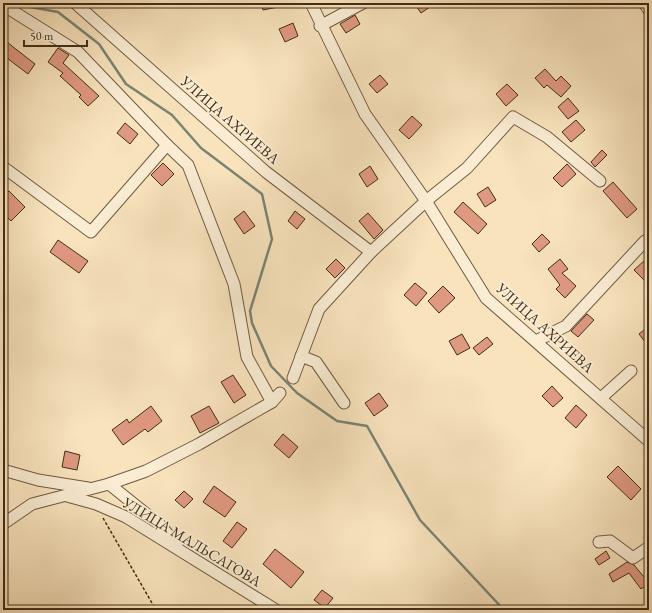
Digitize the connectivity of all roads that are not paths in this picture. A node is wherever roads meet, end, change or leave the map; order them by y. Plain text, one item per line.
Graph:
1 (75, 3) edge
2 (311, 3) edge
3 (363, 3) edge
4 (644, 3) edge
5 (3, 4) edge
6 (649, 10) edge
7 (320, 26) junction
8 (167, 146) junction
9 (3, 166) edge
10 (600, 180) dead end
11 (426, 201) junction
12 (645, 241) dead end
13 (371, 252) junction
14 (536, 341) junction
15 (301, 356) junction
16 (631, 371) dead end
17 (293, 378) dead end
18 (280, 393) dead end
19 (601, 398) junction
20 (272, 402) junction
21 (344, 403) dead end
22 (649, 440) edge
23 (3, 470) edge
24 (109, 484) junction
25 (93, 488) junction
26 (65, 496) junction
27 (3, 524) edge
28 (599, 542) dead end
29 (649, 547) edge
30 (184, 553) junction
31 (276, 610) edge

1 - 13 street, УЛИЦА АХРИЕВА
2 - 7 street, УЛИЦА АХРИЕВА
3 - 7 street
4 - 6 street
5 - 8 street
7 - 11 street, УЛИЦА АХРИЕВА
8 - 9 street
8 - 20 street
10 - 11 street
11 - 13 street
11 - 14 street, УЛИЦА АХРИЕВА
12 - 14 street
13 - 15 street
14 - 19 street, УЛИЦА АХРИЕВА
15 - 17 street
15 - 21 street
16 - 19 street
18 - 20 street
19 - 22 street, УЛИЦА АХРИЕВА
20 - 24 street
23 - 25 street
24 - 25 street
24 - 30 street
25 - 26 street
26 - 27 street, УЛИЦА МАЛЬСАГОВА
26 - 30 street, УЛИЦА МАЛЬСАГОВА
28 - 29 street
30 - 31 street, УЛИЦА МАЛЬСАГОВА

